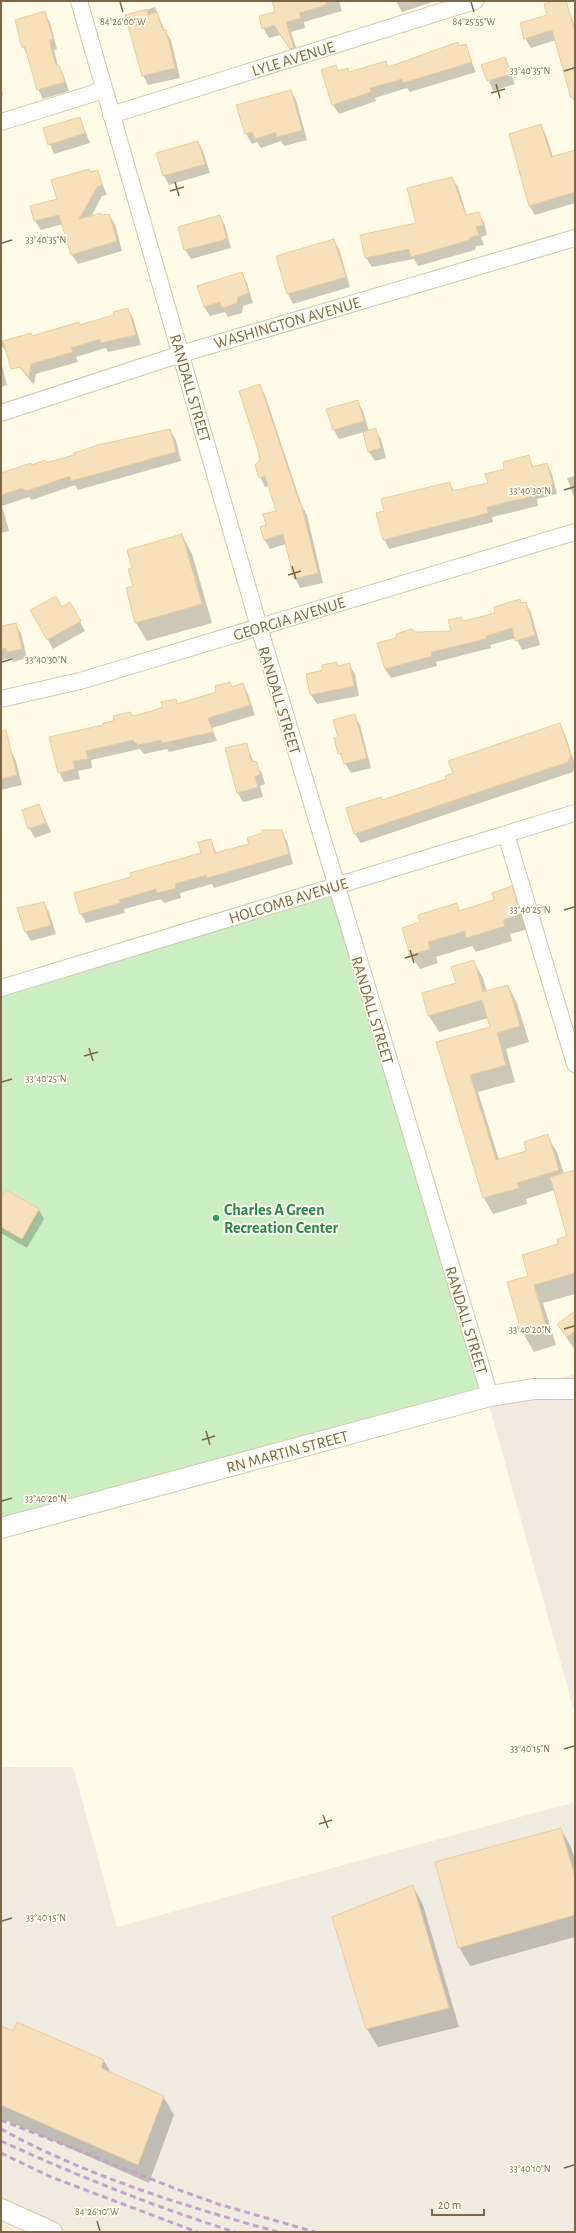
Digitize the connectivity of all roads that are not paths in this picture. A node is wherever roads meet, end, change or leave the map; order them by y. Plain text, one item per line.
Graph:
1 (79, 1) edge
2 (475, 1) edge
3 (104, 90) junction
4 (112, 115) junction
5 (1, 122) edge
6 (575, 238) edge
7 (181, 354) junction
8 (1, 413) edge
9 (575, 532) edge
10 (259, 627) junction
11 (1, 699) edge
12 (575, 813) edge
13 (506, 834) junction
14 (336, 886) junction
15 (1, 988) edge
16 (575, 1064) edge
17 (575, 1389) edge
18 (490, 1396) junction
19 (1, 1528) edge
20 (1, 2209) edge
21 (52, 2232) edge

1 - 3 street, RANDALL STREET
2 - 4 street, LYLE AVENUE
3 - 4 street, RANDALL STREET
3 - 5 street
4 - 7 street, RANDALL STREET
6 - 7 street, WASHINGTON AVENUE
7 - 8 street, WASHINGTON AVENUE
7 - 10 street, RANDALL STREET
9 - 10 street, GEORGIA AVENUE
10 - 11 street, GEORGIA AVENUE
10 - 14 street, RANDALL STREET
12 - 13 street, HOLCOMB AVENUE
13 - 14 street, HOLCOMB AVENUE
13 - 16 street
14 - 15 street, HOLCOMB AVENUE
14 - 18 street, RANDALL STREET
17 - 18 street, RN MARTIN STREET
18 - 19 street, RN MARTIN STREET
20 - 21 street

